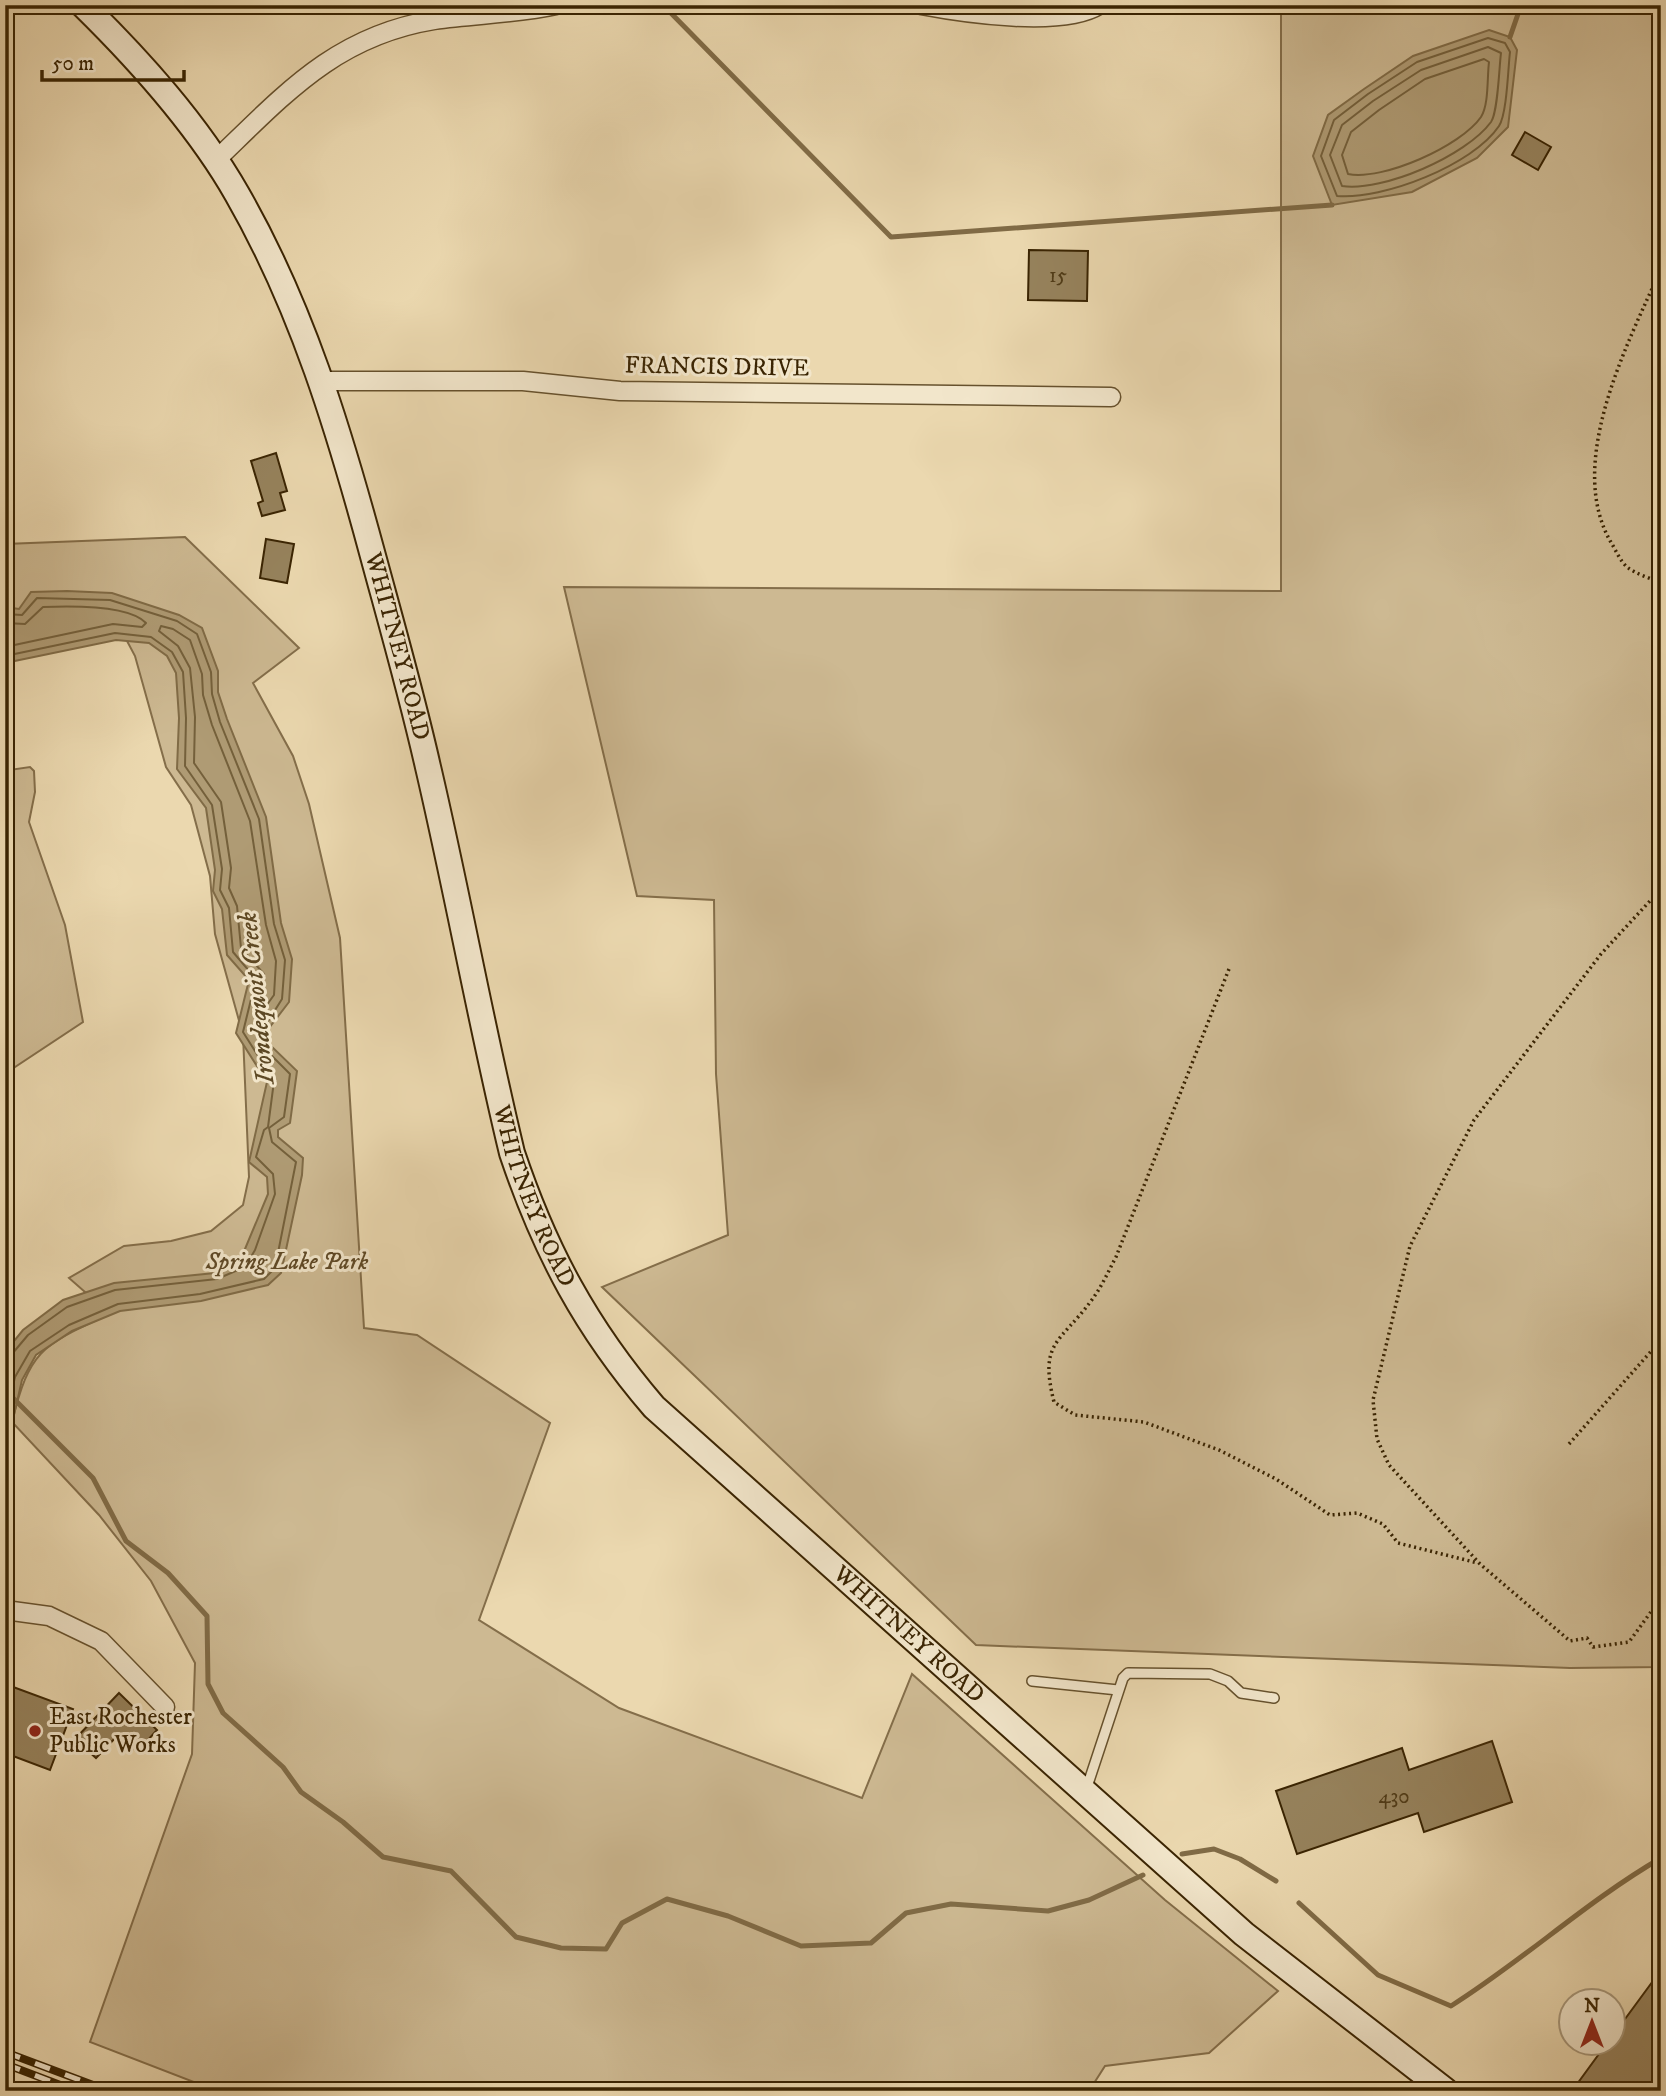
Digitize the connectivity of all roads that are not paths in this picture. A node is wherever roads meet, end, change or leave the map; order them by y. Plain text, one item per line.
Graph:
1 (83, 5) edge
2 (556, 5) edge
3 (921, 5) edge
4 (1099, 5) edge
5 (430, 13) edge
6 (216, 160) junction
7 (322, 380) junction
8 (1111, 397) dead end
9 (5, 1610) edge
10 (1032, 1681) dead end
11 (1118, 1690) junction
12 (1274, 1698) dead end
13 (165, 1707) dead end
14 (1085, 1792) junction
15 (1446, 2091) edge

1 - 6 main road, WHITNEY ROAD
2 - 5 street
3 - 4 street
5 - 6 street
6 - 7 main road, WHITNEY ROAD
7 - 8 street, FRANCIS DRIVE
7 - 14 main road, WHITNEY ROAD
9 - 13 street
10 - 11 lane
11 - 12 lane
11 - 14 lane
14 - 15 main road, WHITNEY ROAD

